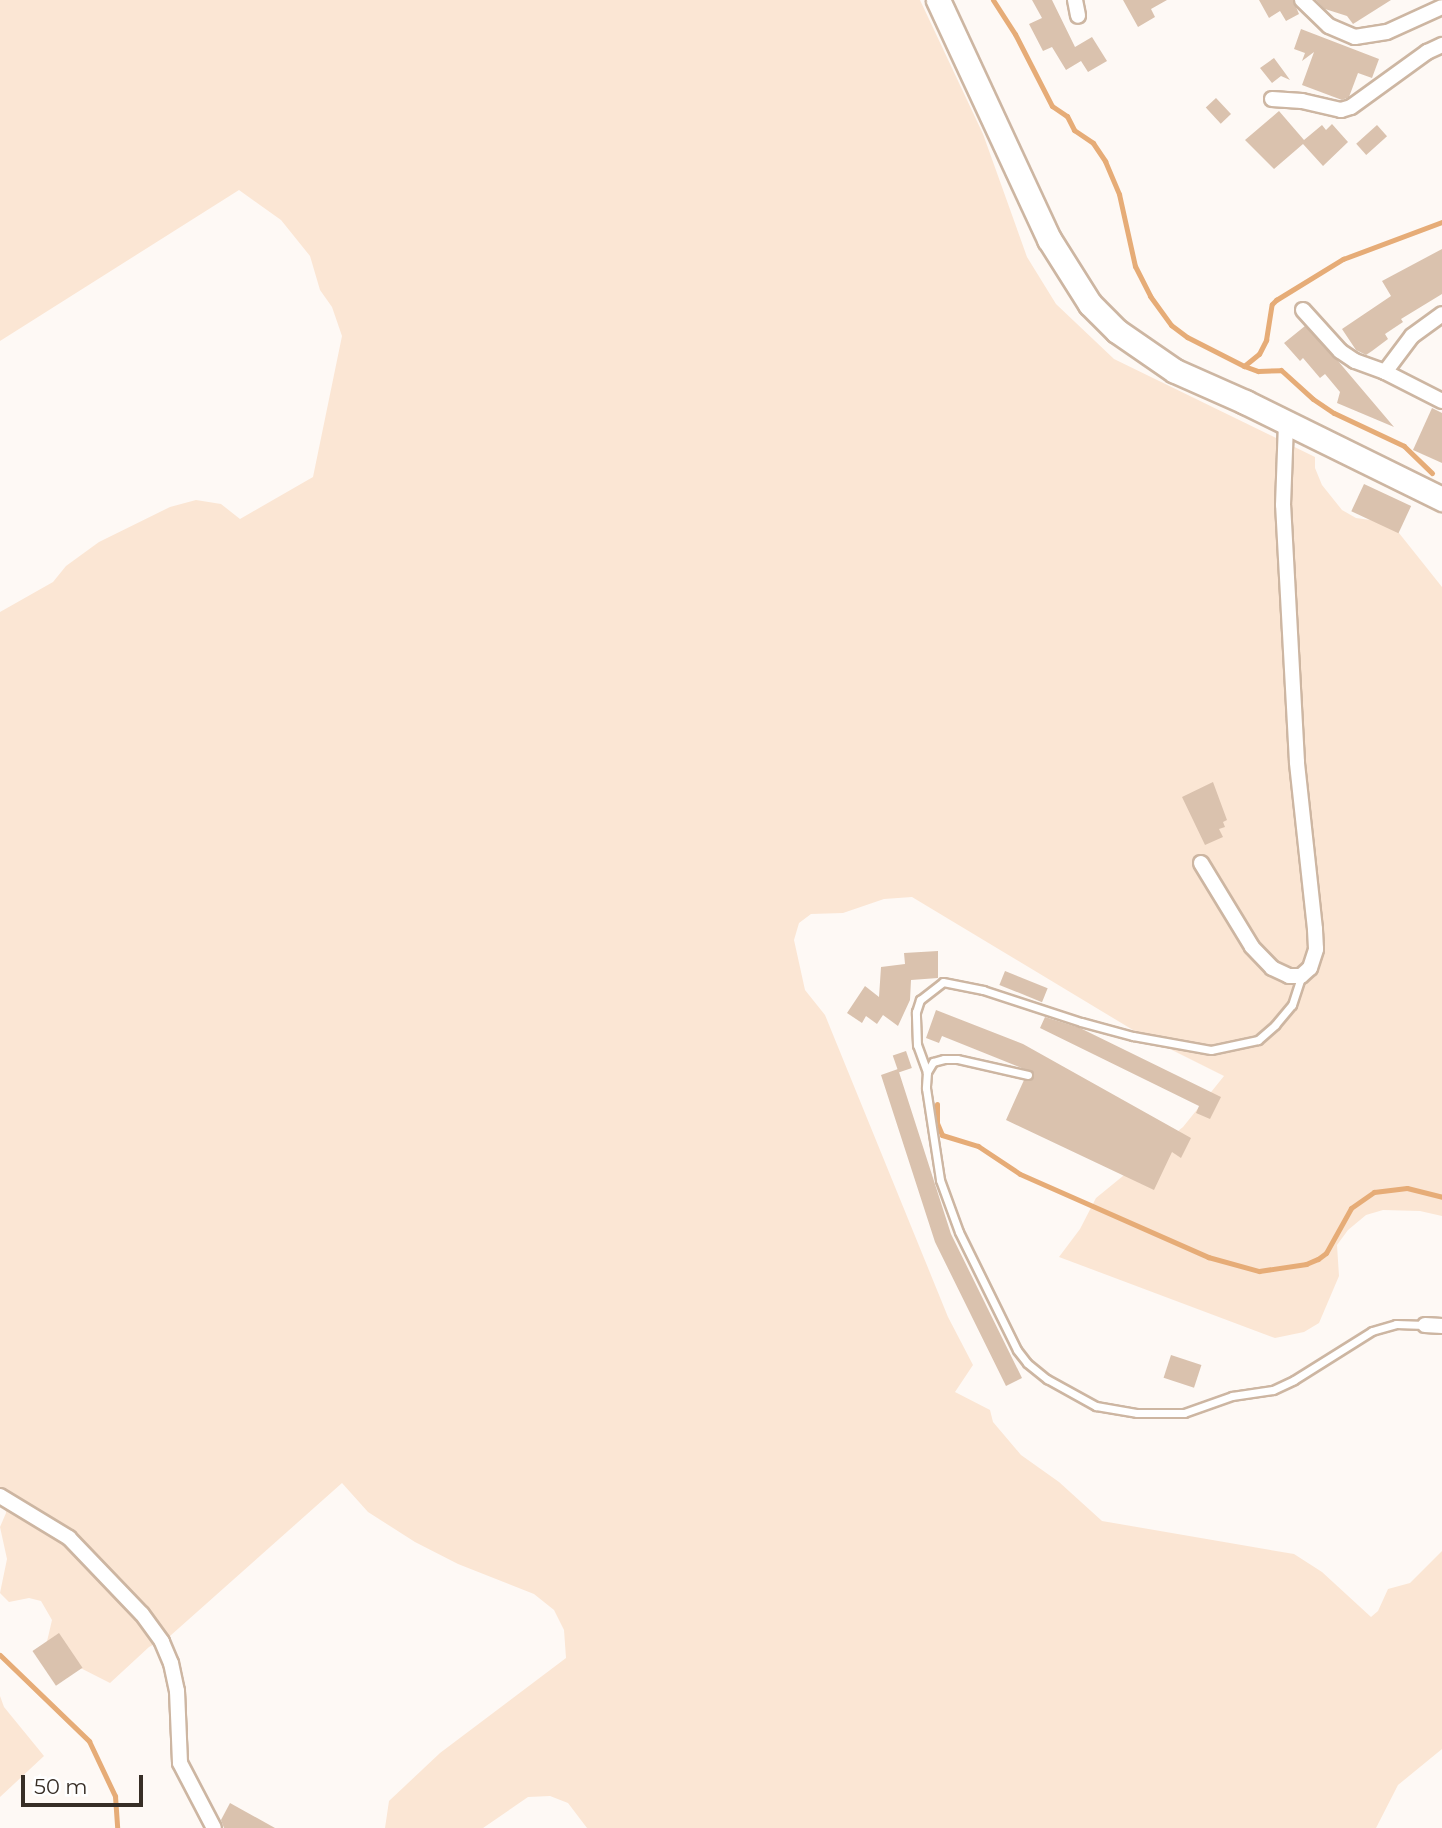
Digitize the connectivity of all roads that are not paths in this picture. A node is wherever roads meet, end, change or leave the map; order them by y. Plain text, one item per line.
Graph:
1 (938, 0) edge
2 (1075, 0) edge
3 (1302, 0) edge
4 (1442, 7) edge
5 (1079, 16) dead end
6 (1442, 45) edge
7 (1272, 99) dead end
8 (1303, 310) dead end
9 (1442, 314) edge
10 (1385, 372) junction
11 (1442, 401) edge
12 (1286, 422) junction
13 (1442, 499) edge
14 (1201, 863) dead end
15 (1301, 976) junction
16 (927, 1072) junction
17 (1028, 1075) dead end
18 (1425, 1325) joint
19 (1442, 1326) edge
20 (0, 1496) edge
21 (214, 1828) edge

1 - 12 main road
2 - 5 street
3 - 4 street
6 - 7 street
8 - 10 street
9 - 10 street
10 - 11 street
12 - 13 main road
12 - 15 street
14 - 15 street
15 - 16 lane
16 - 17 lane
16 - 18 lane
18 - 19 street
20 - 21 street

